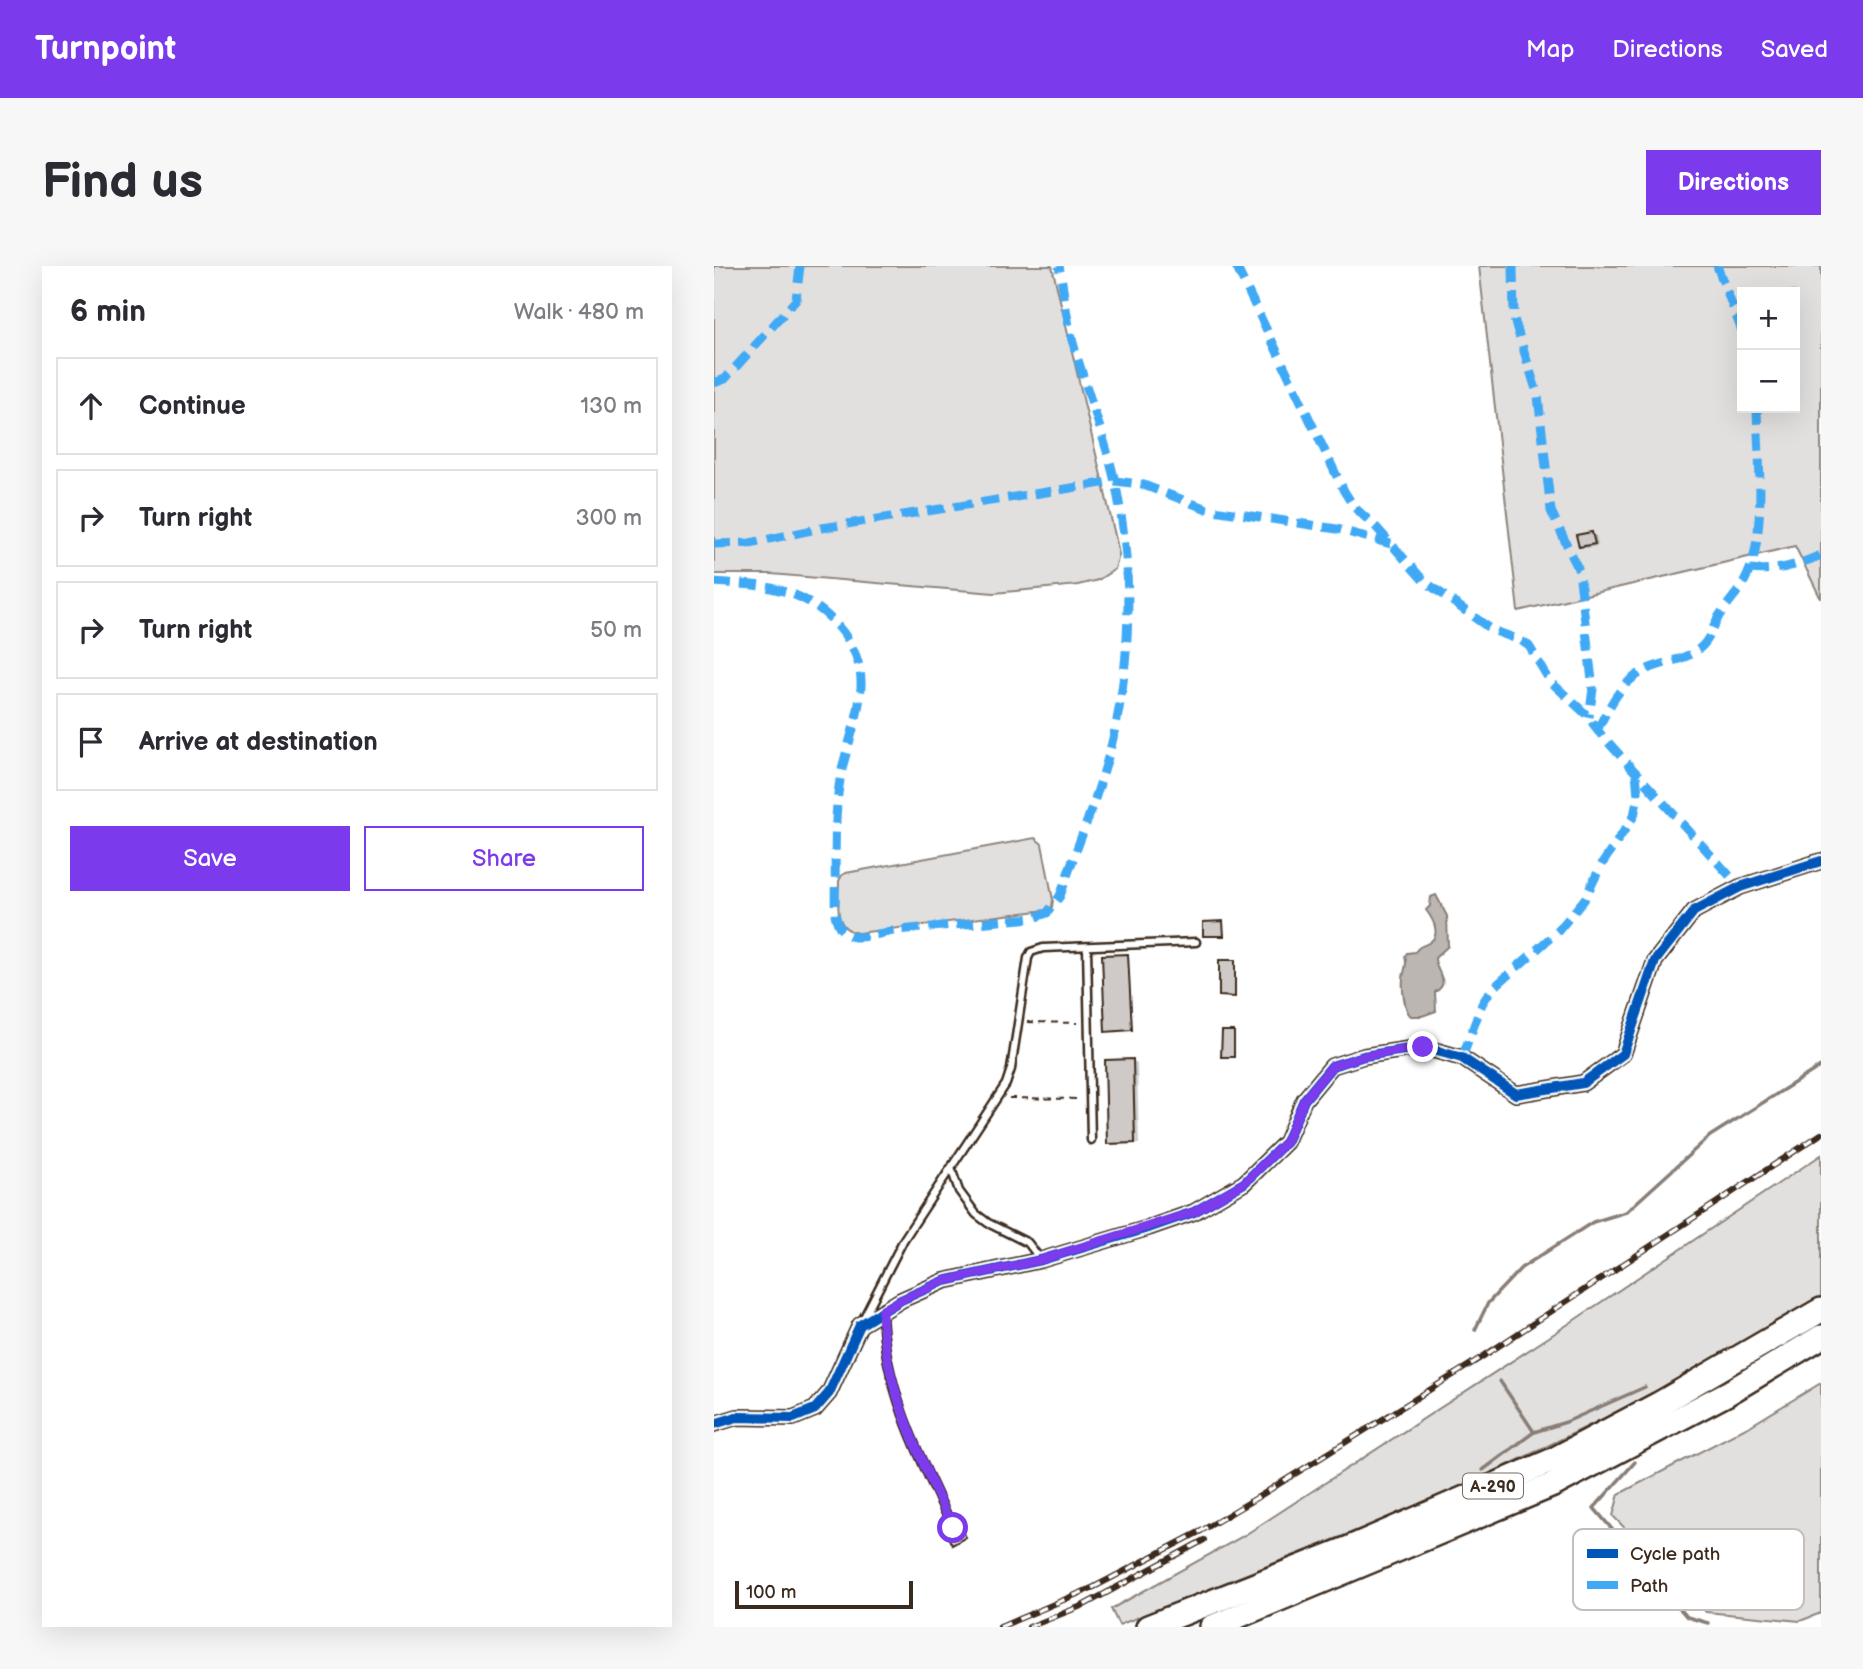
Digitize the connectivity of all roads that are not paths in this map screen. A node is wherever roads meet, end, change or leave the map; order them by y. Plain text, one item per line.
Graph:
1 (1821, 861) edge
2 (1196, 942) dead end
3 (1087, 947) junction
4 (1091, 1140) dead end
5 (951, 1168) junction
6 (1041, 1260) junction
7 (1821, 1310) edge
8 (882, 1311) junction
9 (860, 1325) junction
10 (1821, 1337) edge
11 (714, 1424) edge
12 (953, 1528) dead end
13 (1148, 1627) edge
14 (1212, 1627) edge

1 - 6 street
2 - 3 lane
3 - 4 lane
3 - 5 lane
5 - 6 lane
5 - 9 lane
6 - 8 street
7 - 13 highway, А-290
8 - 9 street
8 - 12 lane
9 - 11 street
10 - 14 highway, А-290

